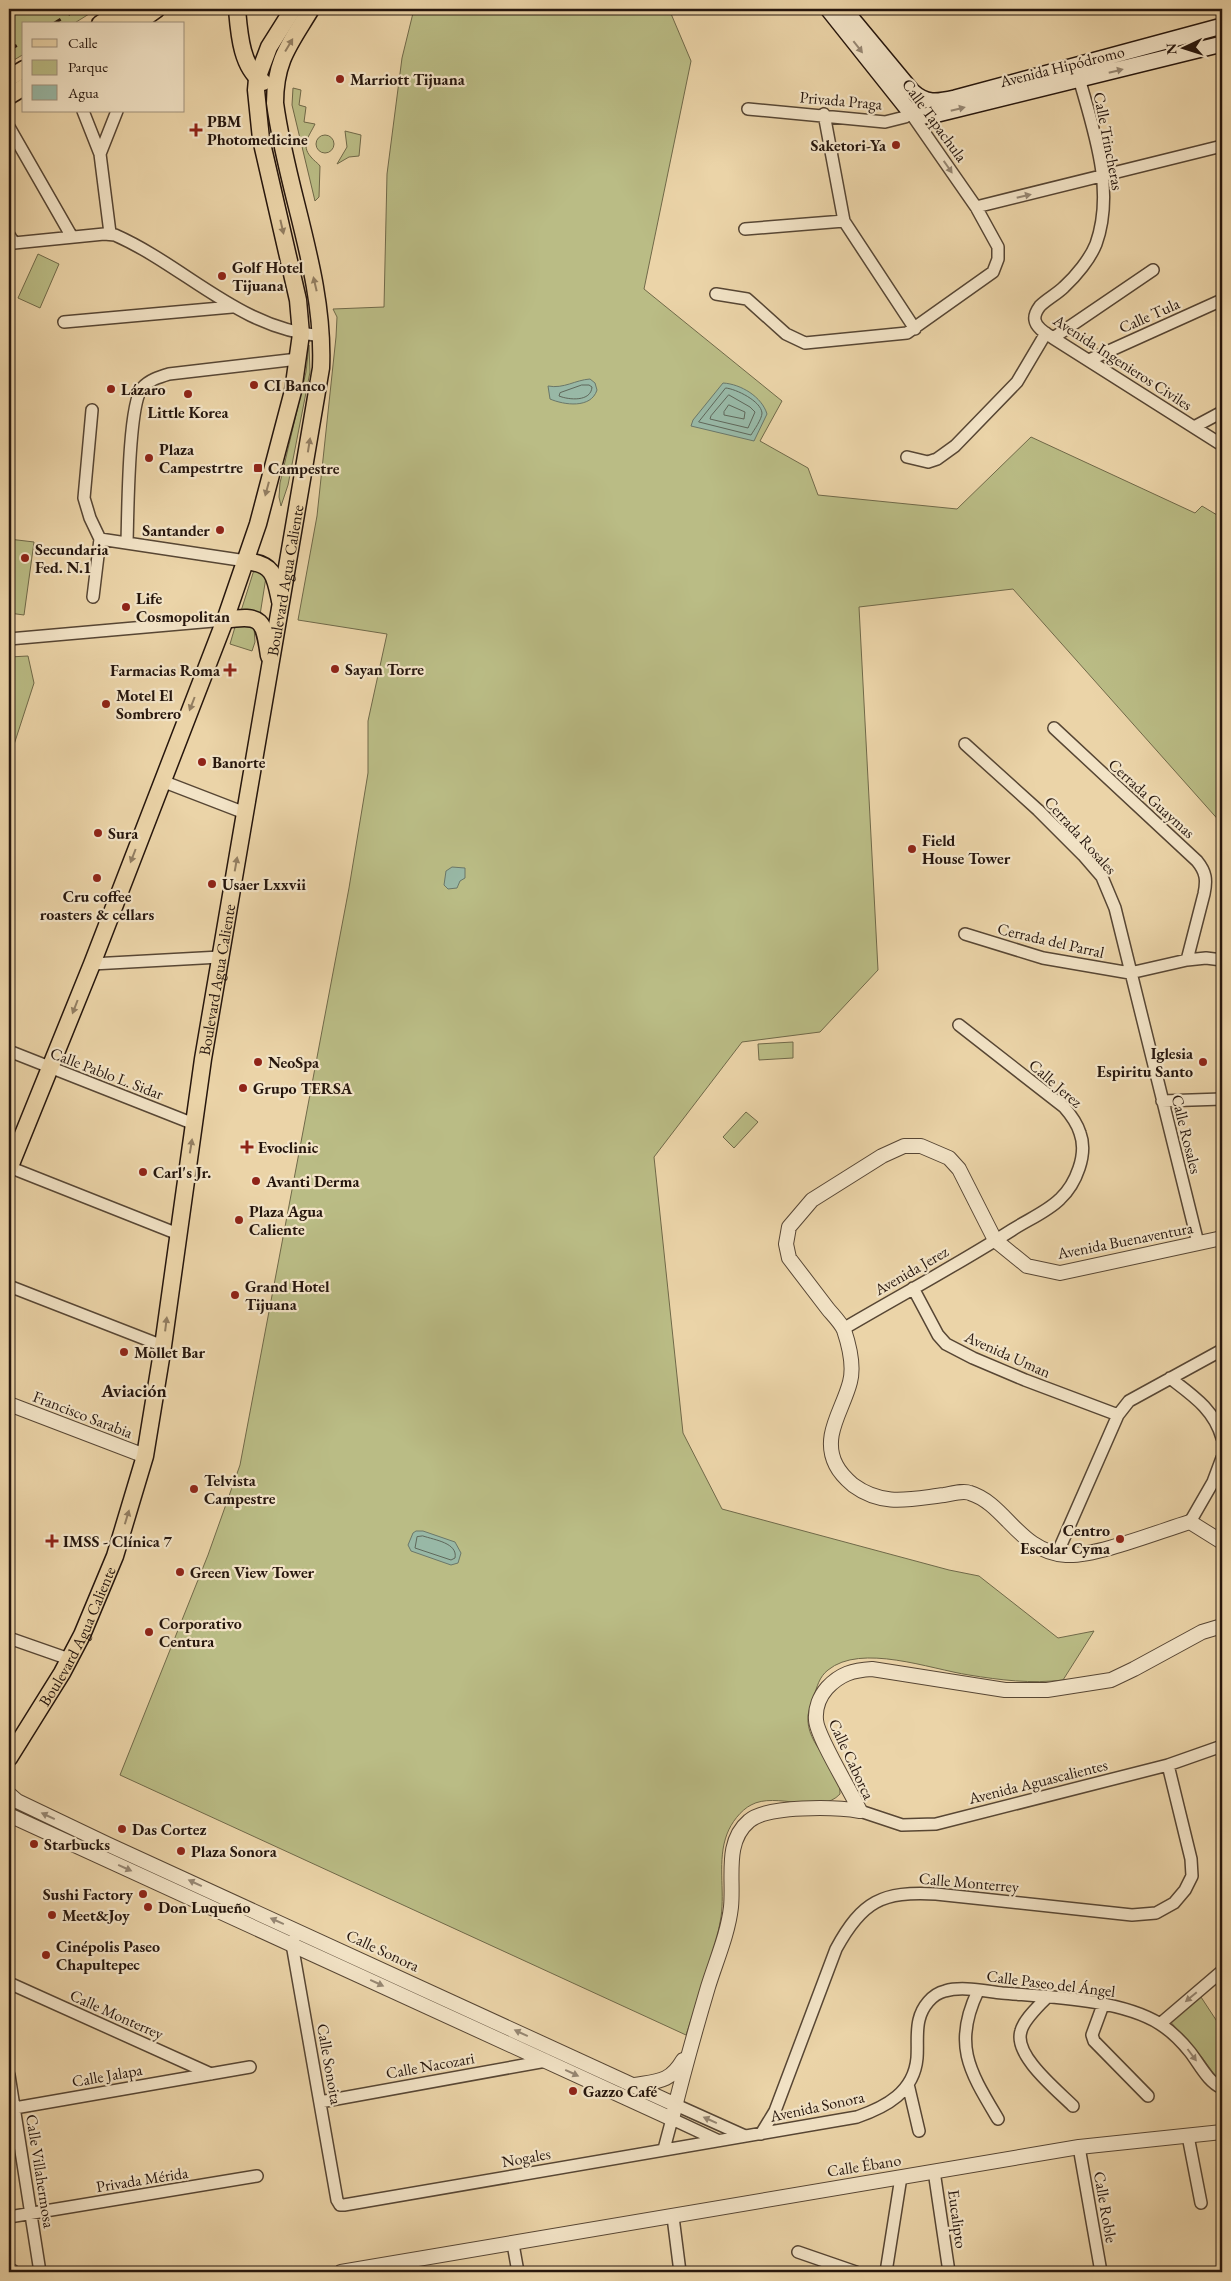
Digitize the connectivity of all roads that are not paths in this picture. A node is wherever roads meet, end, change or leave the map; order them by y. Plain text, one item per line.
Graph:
1 (108, 9) edge
2 (123, 9) edge
3 (237, 9) edge
4 (293, 9) edge
5 (312, 9) edge
6 (828, 9) edge
7 (844, 9) edge
8 (152, 13) edge
9 (90, 22) edge
10 (103, 22) edge
11 (127, 22) edge
12 (139, 22) edge
13 (1222, 26) edge
14 (1222, 44) edge
15 (1076, 65) junction
16 (22, 70) edge
17 (9, 78) edge
18 (257, 79) junction
19 (1080, 80) junction
20 (275, 85) junction
21 (22, 88) edge
22 (9, 96) edge
23 (924, 101) junction
24 (748, 109) dead end
25 (83, 112) edge
26 (117, 112) edge
27 (910, 112) junction
28 (824, 114) junction
29 (9, 127) edge
30 (1222, 146) edge
31 (100, 154) junction
32 (1103, 177) junction
33 (976, 207) junction
34 (844, 222) junction
35 (745, 230) dead end
36 (110, 233) junction
37 (9, 235) edge
38 (72, 237) junction
39 (1153, 270) dead end
40 (716, 294) dead end
41 (1222, 300) edge
42 (232, 307) junction
43 (1034, 319) joint
44 (64, 322) dead end
45 (914, 328) junction
46 (301, 334) junction
47 (322, 336) junction
48 (1050, 336) junction
49 (298, 359) junction
50 (1089, 360) junction
51 (92, 410) dead end
52 (1222, 412) edge
53 (1194, 427) junction
54 (1222, 445) edge
55 (907, 457) dead end
56 (100, 539) junction
57 (127, 542) junction
58 (246, 560) junction
59 (93, 597) dead end
60 (281, 611) junction
61 (225, 620) junction
62 (9, 640) edge
63 (271, 668) junction
64 (1054, 728) dead end
65 (965, 744) dead end
66 (162, 781) junction
67 (245, 813) junction
68 (965, 934) dead end
69 (220, 957) junction
70 (1187, 960) junction
71 (1222, 960) edge
72 (92, 964) junction
73 (1130, 974) junction
74 (959, 1025) dead end
75 (9, 1051) edge
76 (51, 1068) junction
77 (1222, 1099) edge
78 (1162, 1101) junction
79 (194, 1124) junction
80 (9, 1168) edge
81 (178, 1234) junction
82 (1222, 1238) edge
83 (995, 1240) junction
84 (1198, 1244) junction
85 (9, 1286) edge
86 (913, 1288) junction
87 (843, 1329) junction
88 (163, 1346) junction
89 (1222, 1350) edge
90 (1170, 1378) junction
91 (9, 1404) edge
92 (1118, 1416) junction
93 (1222, 1438) edge
94 (145, 1456) junction
95 (1222, 1458) edge
96 (1190, 1522) junction
97 (1222, 1542) edge
98 (1057, 1554) junction
99 (1222, 1626) edge
100 (9, 1638) edge
101 (69, 1659) junction
102 (1222, 1746) edge
103 (9, 1758) edge
104 (1168, 1765) junction
105 (9, 1794) edge
106 (860, 1811) junction
107 (9, 1815) edge
108 (298, 1930) junction
109 (292, 1944) junction
110 (1222, 1971) edge
111 (9, 1983) edge
112 (978, 1990) junction
113 (935, 1995) joint
114 (1047, 1996) junction
115 (1102, 2005) junction
116 (1160, 2024) junction
117 (690, 2046) junction
118 (546, 2061) junction
119 (250, 2067) dead end
120 (211, 2074) junction
121 (9, 2076) edge
122 (908, 2084) junction
123 (635, 2085) junction
124 (1222, 2088) edge
125 (1148, 2096) dead end
126 (320, 2102) junction
127 (676, 2105) junction
128 (1073, 2106) dead end
129 (11, 2108) edge
130 (672, 2119) junction
131 (998, 2119) dead end
132 (919, 2131) dead end
133 (1222, 2133) edge
134 (761, 2134) junction
135 (745, 2136) junction
136 (1188, 2136) junction
137 (717, 2140) junction
138 (1079, 2147) junction
139 (664, 2149) junction
140 (934, 2171) junction
141 (258, 2176) dead end
142 (901, 2177) junction
143 (1201, 2204) dead end
144 (340, 2205) joint
145 (31, 2214) junction
146 (9, 2217) edge
147 (674, 2218) junction
148 (513, 2244) junction
149 (798, 2252) dead end
150 (9, 2270) edge
151 (13, 2272) edge
152 (40, 2272) edge
153 (341, 2272) edge
154 (518, 2272) edge
155 (680, 2272) edge
156 (856, 2272) edge
157 (886, 2272) edge
158 (948, 2272) edge
159 (1101, 2272) edge

1 - 9 main road
2 - 10 main road
3 - 18 main road
4 - 18 main road
20 -> 5 main road, Boulevard Agua Caliente
6 -> 27 main road, Calle Tapachula
7 - 23 main road, Calle Tapachula
8 - 11 main road
8 - 12 main road
13 - 15 main road, Avenida Hipódromo
19 -> 14 main road, Avenida Hipódromo
15 - 19 street, Calle Trincheras
15 - 23 main road, Avenida Hipódromo
16 - 17 main road
18 - 20 main road
18 -> 46 main road
27 -> 19 main road, Avenida Hipódromo
19 - 32 street, Calle Trincheras
47 -> 20 main road, Boulevard Agua Caliente
21 - 22 main road
23 - 27 street, Privada Praga
24 - 28 street, Privada Praga
25 - 31 street
26 - 31 street
27 - 28 street, Privada Praga
27 -> 33 street, Calle Tapachula
28 - 34 street
29 - 38 street
30 - 32 street
31 - 36 street
33 -> 32 street
32 - 43 street, Calle Trincheras
33 - 45 street, Calle Tapachula
34 - 35 street
34 - 45 street
36 - 38 street
36 - 42 street
37 - 38 street
39 - 48 street
40 - 45 street
41 - 50 street, Calle Tula
42 - 44 street
42 - 46 street
43 - 48 street, Avenida Ingenieros Civiles
46 - 47 street
46 - 49 main road
60 -> 47 main road, Boulevard Agua Caliente
48 - 50 street, Avenida Ingenieros Civiles
48 - 55 street
49 - 57 street
49 -> 58 main road
50 - 53 street, Avenida Ingenieros Civiles
51 - 56 street
52 - 53 street
53 - 54 street, Avenida Ingenieros Civiles
56 - 57 street
56 - 59 street
57 - 58 street
58 - 60 main road
58 - 61 main road
60 - 63 main road, Boulevard Agua Caliente
61 - 62 street
61 - 63 main road
61 -> 66 main road
63 - 67 main road, Boulevard Agua Caliente
64 - 70 street, Cerrada Guaymas
65 - 73 street, Cerrada Rosales
66 - 67 street
66 -> 72 main road
69 -> 67 main road, Boulevard Agua Caliente
68 - 73 street, Cerrada del Parral
69 - 72 street
69 - 79 main road, Boulevard Agua Caliente
70 - 71 street
70 - 73 street
72 -> 76 main road
73 - 78 street, Calle Rosales
74 - 83 street, Calle Jerez
75 - 76 street, Calle Pablo L. Sidar
76 - 79 street, Calle Pablo L. Sidar
76 - 80 main road
77 - 78 street
78 - 84 street, Calle Rosales
81 -> 79 main road, Boulevard Agua Caliente
80 - 81 street
88 -> 81 main road, Boulevard Agua Caliente
82 - 84 street, Avenida Buenaventura
83 - 84 street, Avenida Buenaventura
83 - 86 street, Avenida Jerez
83 - 87 street, Avenida Buenaventura
85 - 88 street
86 - 87 street, Avenida Jerez
86 - 92 street, Avenida Uman
87 - 98 street, Avenida Buenaventura
88 - 94 main road, Boulevard Agua Caliente
89 - 90 street
90 - 92 street
90 - 93 street
91 - 94 street, Francisco Sarabia
92 - 98 street
101 -> 94 main road, Boulevard Agua Caliente
95 - 96 street
96 - 97 street
96 - 98 street, Avenida Buenaventura
99 - 106 street, Calle Caborca
100 - 101 street
101 - 103 main road, Boulevard Agua Caliente
102 - 104 street, Avenida Aguascalientes
104 - 106 street, Avenida Aguascalientes
104 - 134 street, Calle Monterrey
108 -> 105 street, Calle Sonora
106 - 117 street, Calle Caborca
107 -> 109 street, Calle Sonora
108 - 109 street
123 -> 108 street, Calle Sonora
109 -> 118 street, Calle Sonora
109 - 126 street, Calle Sonoita
110 -> 116 street
111 - 120 street, Calle Monterrey
112 - 113 street, Calle Paseo del Ángel
112 - 114 street, Calle Paseo del Ángel
112 - 131 street
113 - 122 street, Avenida Sonora
114 - 115 street, Calle Paseo del Ángel
114 - 128 street
115 - 116 street, Calle Paseo del Ángel
115 - 125 street
116 -> 124 street, Calle Paseo del Ángel
117 - 123 street
117 - 127 street, Calle Caborca
118 - 126 street, Calle Nacozari
118 -> 130 street, Calle Sonora
119 - 120 street, Calle Jalapa
120 - 129 street, Calle Jalapa
121 - 129 street, Calle Villahermosa
122 - 132 street
122 - 134 street, Avenida Sonora
123 - 127 street, Calle Sonora
126 - 144 street, Calle Sonoita
127 - 130 street, Calle Caborca
135 -> 127 street, Calle Sonora
129 - 145 street, Calle Villahermosa
130 - 137 street, Calle Sonora
130 - 139 street, Calle Caborca
133 - 136 street, Calle Ébano
134 - 135 street, Avenida Sonora
135 - 137 street, Avenida Sonora
136 - 138 street, Calle Ébano
136 - 143 street
137 - 139 street, Nogales
138 - 140 street, Calle Ébano
138 - 159 street, Calle Roble
139 - 144 street, Nogales
140 - 142 street, Calle Ébano
140 - 158 street, Eucalipto
141 - 145 street, Privada Mérida
142 - 147 street, Calle Ébano
142 - 157 street
145 - 146 street, Privada Mérida
145 - 152 street, Calle Villahermosa
147 - 148 street, Calle Ébano
147 - 155 street
148 - 153 street, Calle Ébano
148 - 154 street
149 - 156 street
150 - 151 street

